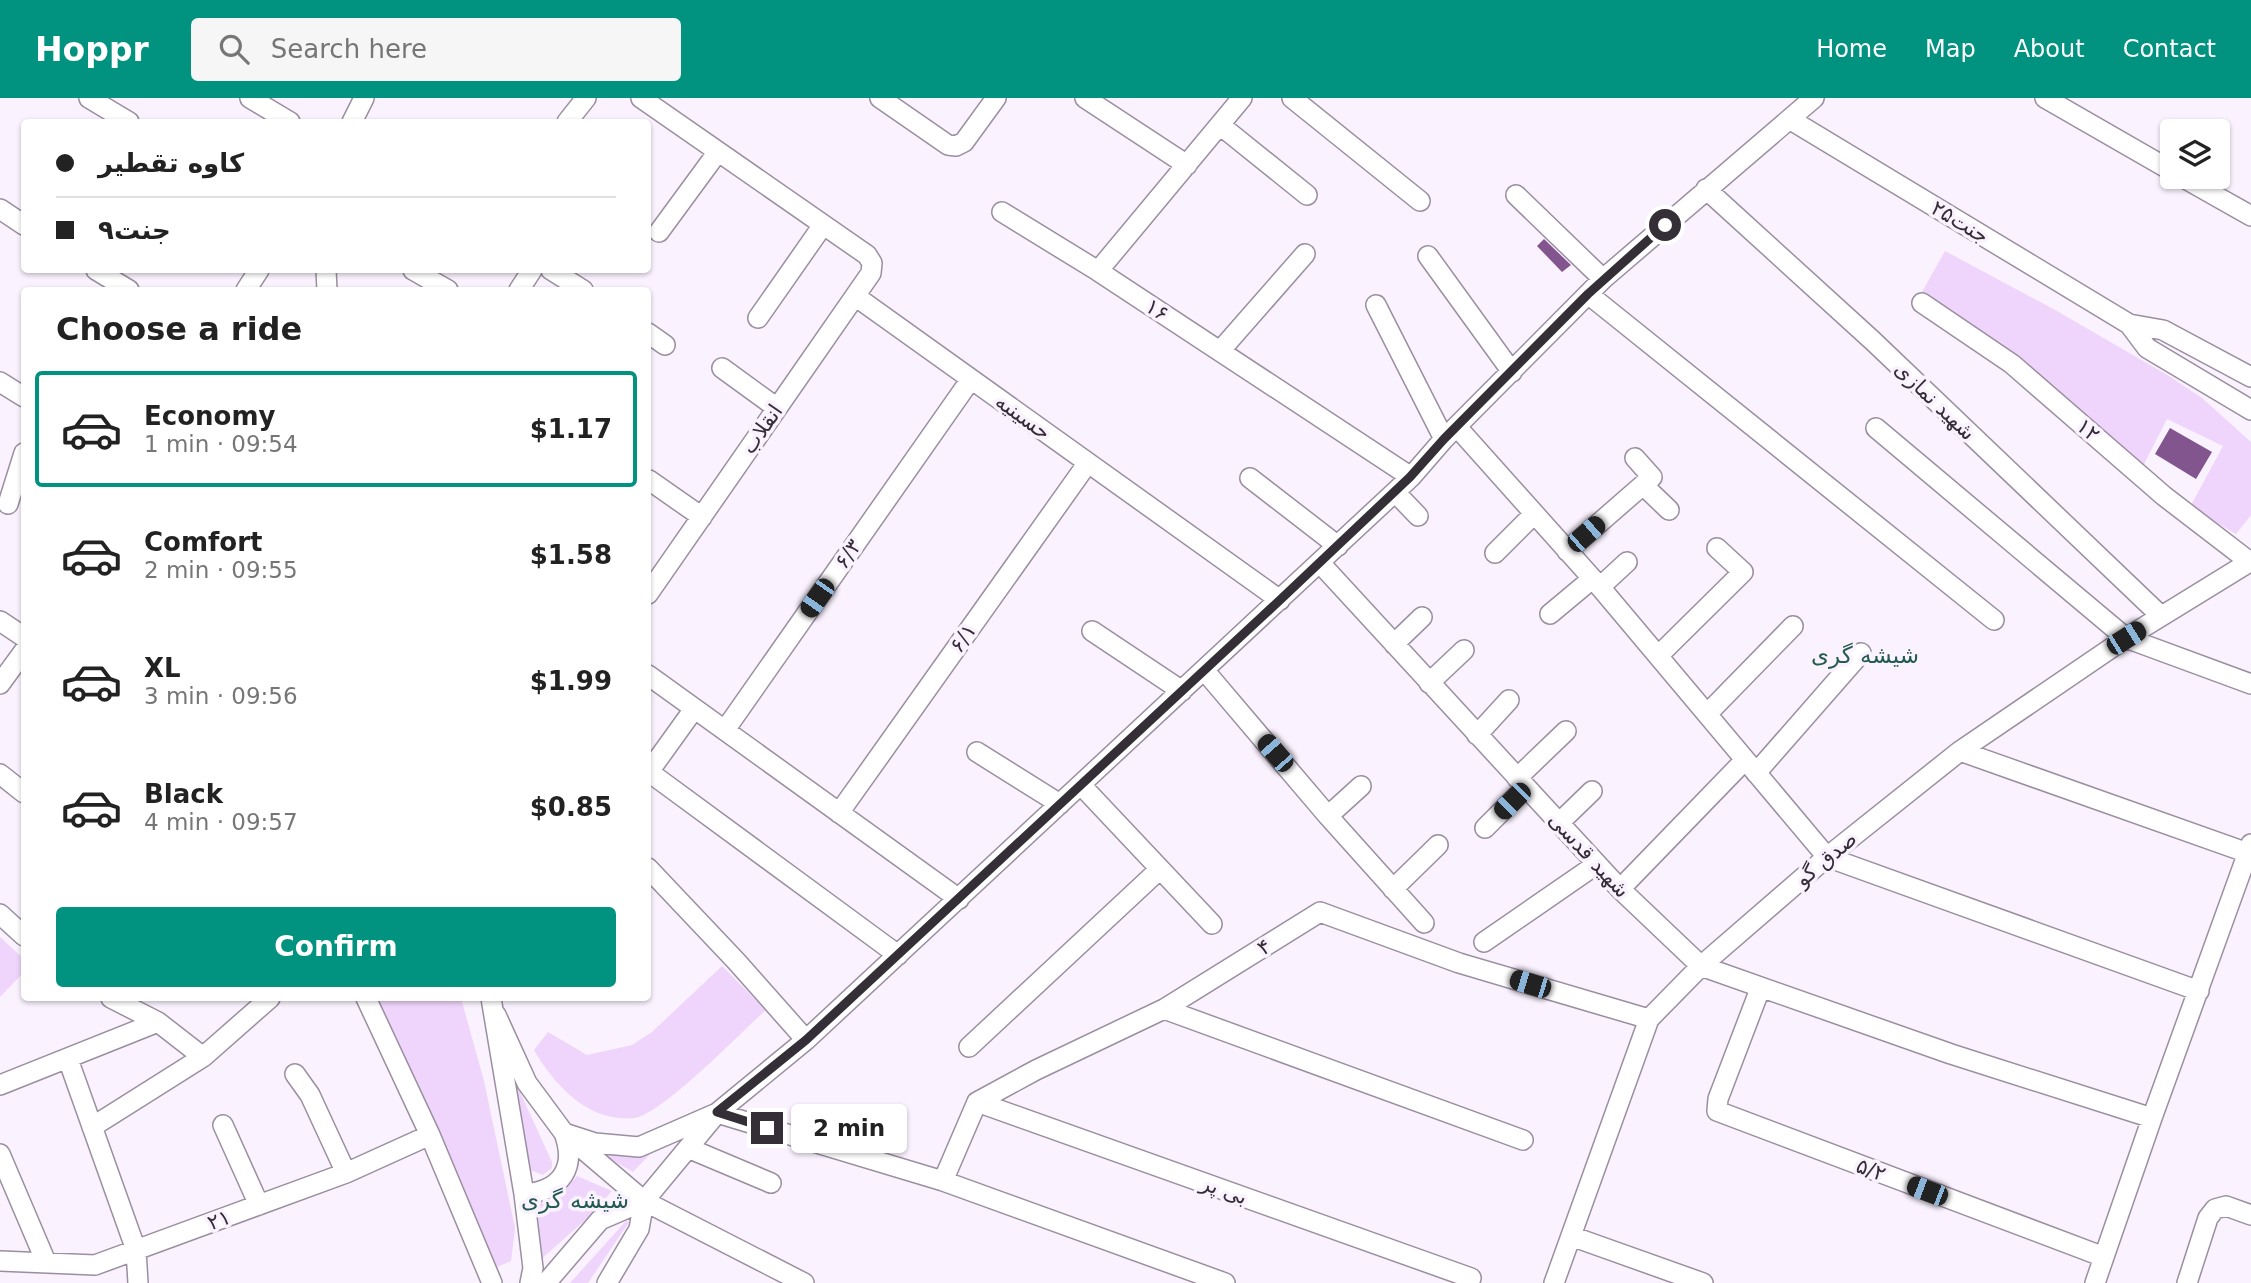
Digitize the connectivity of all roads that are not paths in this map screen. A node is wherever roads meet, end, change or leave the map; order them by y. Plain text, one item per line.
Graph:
1 (89, 98) edge
2 (250, 98) edge
3 (364, 98) edge
4 (586, 98) edge
5 (641, 98) edge
6 (880, 98) edge
7 (996, 98) edge
8 (1085, 98) edge
9 (1242, 98) edge
10 (1293, 98) edge
11 (1814, 98) edge
12 (2045, 98) edge
13 (124, 119) edge
14 (285, 119) edge
15 (354, 119) edge
16 (569, 119) edge
17 (1791, 120) junction
18 (1220, 125) junction
19 (717, 153) junction
20 (2160, 164) edge
21 (1187, 165) junction
22 (2203, 189) edge
23 (1706, 190) junction
24 (1307, 195) dead end
25 (1516, 195) dead end
26 (1420, 201) dead end
27 (0, 209) edge
28 (1002, 212) dead end
29 (2251, 216) edge
30 (21, 223) edge
31 (823, 225) junction
32 (659, 232) dead end
33 (1305, 254) dead end
34 (1428, 256) dead end
35 (1098, 271) junction
36 (101, 273) edge
37 (418, 273) edge
38 (556, 273) edge
39 (1603, 279) junction
40 (124, 287) edge
41 (443, 287) edge
42 (578, 287) edge
43 (1588, 294) junction
44 (855, 296) junction
45 (1922, 303) dead end
46 (1376, 305) dead end
47 (758, 318) dead end
48 (2129, 324) junction
49 (651, 335) edge
50 (665, 345) dead end
51 (1220, 351) junction
52 (722, 368) dead end
53 (1512, 372) junction
54 (2251, 377) edge
55 (971, 379) junction
56 (0, 382) edge
57 (21, 395) edge
58 (777, 408) junction
59 (2251, 410) edge
60 (1876, 428) dead end
61 (1451, 433) junction
62 (1635, 458) dead end
63 (21, 463) edge
64 (1087, 464) junction
65 (1410, 477) junction
66 (1250, 478) dead end
67 (651, 481) edge
68 (1643, 485) junction
69 (1395, 492) junction
70 (8, 504) dead end
71 (1669, 510) dead end
72 (1534, 514) junction
73 (1418, 516) dead end
74 (702, 517) junction
75 (1338, 546) junction
76 (1717, 548) dead end
77 (1567, 551) junction
78 (1495, 553) dead end
79 (2251, 561) edge
80 (1320, 562) junction
81 (1627, 562) dead end
82 (1596, 583) junction
83 (651, 590) edge
84 (1280, 600) junction
85 (1550, 614) dead end
86 (2161, 616) junction
87 (1422, 618) dead end
88 (1994, 620) dead end
89 (0, 621) edge
90 (1793, 626) dead end
91 (1092, 631) dead end
92 (21, 635) edge
93 (2126, 638) junction
94 (1394, 643) junction
95 (1464, 650) dead end
96 (1861, 653) dead end
97 (21, 656) edge
98 (1658, 656) junction
99 (1204, 670) junction
100 (651, 676) edge
101 (1429, 683) junction
102 (0, 684) edge
103 (2251, 684) edge
104 (1182, 691) junction
105 (1509, 700) dead end
106 (694, 709) junction
107 (1707, 714) junction
108 (725, 730) junction
109 (1566, 731) dead end
110 (1477, 735) junction
111 (1960, 751) junction
112 (976, 752) dead end
113 (1751, 767) junction
114 (651, 768) edge
115 (0, 774) edge
116 (651, 774) edge
117 (1521, 783) junction
118 (1081, 785) junction
119 (1362, 786) dead end
120 (21, 791) edge
121 (1592, 791) dead end
122 (1060, 804) junction
123 (838, 813) junction
124 (1328, 816) junction
125 (1559, 823) junction
126 (1485, 828) dead end
127 (1438, 845) dead end
128 (2250, 849) edge
129 (1827, 857) junction
130 (1597, 864) junction
131 (1160, 869) junction
132 (651, 872) edge
133 (1620, 888) junction
134 (1393, 889) junction
135 (959, 899) junction
136 (0, 914) edge
137 (1424, 923) dead end
138 (1212, 924) dead end
139 (21, 933) edge
140 (1484, 942) dead end
141 (898, 955) junction
142 (1701, 966) junction
143 (1760, 989) junction
144 (2199, 990) junction
145 (117, 1001) edge
146 (267, 1001) edge
147 (367, 1001) edge
148 (494, 1006) edge
149 (1164, 1009) junction
150 (1649, 1019) junction
151 (158, 1022) junction
152 (806, 1040) junction
153 (969, 1047) dead end
154 (202, 1057) junction
155 (68, 1059) junction
156 (295, 1074) dead end
157 (0, 1085) edge
158 (976, 1102) junction
159 (717, 1112) junction
160 (2151, 1118) junction
161 (223, 1125) dead end
162 (92, 1127) junction
163 (564, 1133) junction
164 (430, 1135) junction
165 (1523, 1140) dead end
166 (688, 1147) junction
167 (0, 1154) edge
168 (346, 1173) junction
169 (943, 1181) junction
170 (771, 1183) dead end
171 (524, 1194) junction
172 (643, 1201) junction
173 (260, 1205) junction
174 (2251, 1215) edge
175 (1571, 1237) junction
176 (136, 1250) junction
177 (2104, 1257) junction
178 (0, 1261) edge
179 (46, 1262) junction
180 (1471, 1278) dead end
181 (138, 1283) edge
182 (492, 1283) edge
183 (530, 1283) edge
184 (546, 1283) edge
185 (607, 1283) edge
186 (804, 1283) edge
187 (1225, 1283) edge
188 (1554, 1283) edge
189 (1703, 1283) edge
190 (2095, 1283) edge
191 (2187, 1283) edge

1 - 13 street
2 - 14 street
3 - 15 street
4 - 16 street
5 - 19 street
6 - 7 street
8 - 21 street
9 - 18 street
10 - 26 street
11 - 17 street
12 - 20 street
17 - 23 street
17 - 48 street, جنت۲۵
18 - 21 street
18 - 24 street
19 - 31 street
19 - 32 street
21 - 35 street
22 - 29 street
23 - 39 street
23 - 86 street, شهید نمازی
25 - 39 street
27 - 30 street
28 - 35 street, ۱۶
31 - 44 street, انقلاب
31 - 47 street
33 - 51 street
34 - 53 street
35 - 51 street, ۱۶
36 - 40 street
37 - 41 street
38 - 42 street
39 - 43 street
43 - 53 street
43 - 88 street
44 - 55 street, حسینیه
44 - 58 street, انقلاب
45 - 79 street, ۱۲
46 - 61 street
48 - 54 street
48 - 59 street
49 - 50 street
51 - 65 street, ۱۶
52 - 58 street
53 - 61 street
55 - 64 street, حسینیه
55 - 108 street, ۶/۳
56 - 57 street
58 - 74 street, انقلاب
60 - 93 street
61 - 65 street
61 - 72 street
62 - 68 street
63 - 70 street
64 - 84 street, حسینیه
64 - 123 street, ۶/۱
65 - 69 street
66 - 75 street
67 - 74 street
68 - 71 street
68 - 77 street
69 - 73 street
69 - 75 street
72 - 77 street
72 - 78 street
74 - 83 street, انقلاب
75 - 80 street
76 - 98 street
77 - 82 street
79 - 86 street, صدق گو
80 - 84 street
80 - 94 street, شهید قدسی
81 - 82 street
82 - 85 street
82 - 98 street
84 - 99 street
86 - 93 street, صدق گو
87 - 94 street
89 - 92 street
90 - 107 street
91 - 104 street
93 - 103 street
93 - 111 street, صدق گو
94 - 101 street, شهید قدسی
95 - 101 street
96 - 113 street
97 - 102 street
98 - 107 street
99 - 104 street
99 - 124 street
100 - 106 street
101 - 110 street, شهید قدسی
104 - 118 street
105 - 110 street
106 - 108 street
106 - 114 street
107 - 113 street
108 - 123 street
109 - 117 street
110 - 117 street, شهید قدسی
111 - 128 street
111 - 129 street, صدق گو
112 - 122 street
113 - 129 street
113 - 133 street
115 - 120 street
116 - 141 street
117 - 125 street, شهید قدسی
117 - 126 street
118 - 122 street
118 - 131 street
119 - 124 street
121 - 125 street
122 - 135 street
123 - 135 street
124 - 134 street
125 - 130 street, شهید قدسی
127 - 134 street
128 - 144 street
129 - 142 street, صدق گو
129 - 144 street
130 - 133 street, شهید قدسی
130 - 140 street
131 - 138 street
131 - 153 street
132 - 152 street
133 - 142 street, شهید قدسی
134 - 137 street
135 - 141 street
136 - 139 street
141 - 152 street
142 - 143 street
142 - 150 street, صدق گو
143 - 160 street
143 - 177 street, ۵/۲
144 - 160 street
145 - 151 street
146 - 154 street
147 - 164 street
148 - 163 street
148 - 171 street
149 - 150 street, ۴
149 - 158 street, ۴
149 - 165 street
150 - 175 street, صدق گو
151 - 154 street
151 - 155 street
152 - 159 street
154 - 162 street
155 - 157 street
155 - 162 street
156 - 168 street
158 - 169 street
158 - 180 street, بی پر
159 - 163 street
159 - 166 street
159 - 169 street
160 - 177 street
161 - 173 street
162 - 176 street
163 - 171 street
163 - 172 street
164 - 168 street, ۲۱
164 - 182 street
166 - 170 street
166 - 172 street
167 - 179 street
168 - 173 street, ۲۱
169 - 187 street
171 - 183 street
172 - 184 street
172 - 185 street
172 - 186 street
173 - 176 street, ۲۱
174 - 191 street
175 - 188 street, صدق گو
175 - 189 street
176 - 179 street, ۲۱
176 - 181 street
177 - 190 street
178 - 179 street, ۲۱

